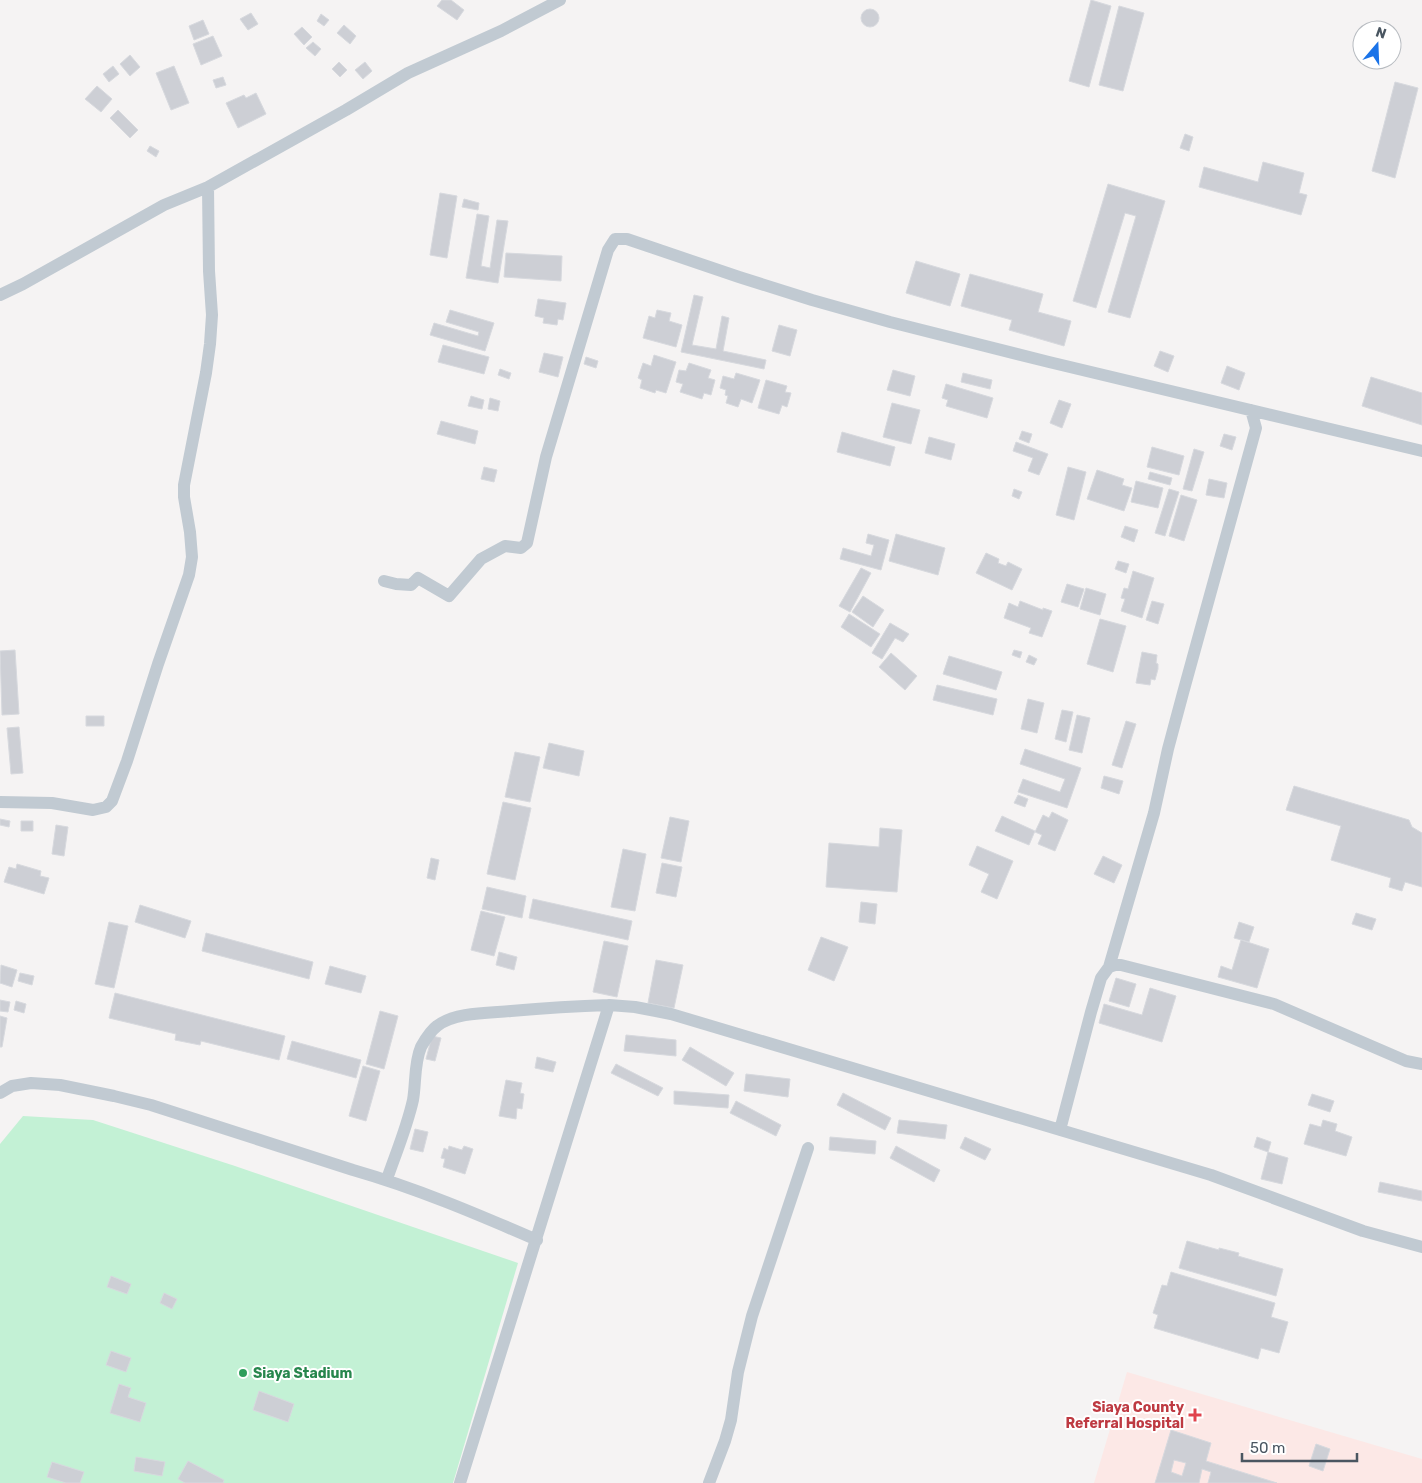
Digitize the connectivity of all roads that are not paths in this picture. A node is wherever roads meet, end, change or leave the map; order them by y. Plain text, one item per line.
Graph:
1 (560, 0) edge
2 (208, 186) junction
3 (0, 295) edge
4 (1251, 410) junction
5 (1422, 451) edge
6 (384, 581) dead end
7 (0, 802) edge
8 (1109, 967) junction
9 (609, 1006) junction
10 (1422, 1064) edge
11 (0, 1093) edge
12 (1060, 1130) junction
13 (808, 1148) dead end
14 (386, 1179) junction
15 (537, 1240) junction
16 (1422, 1247) edge
17 (460, 1483) edge
18 (709, 1483) edge

1 - 2 street
2 - 3 street
2 - 7 street
4 - 5 street
4 - 6 street
4 - 8 street
8 - 10 street
8 - 12 street
9 - 12 street
9 - 14 street
9 - 15 street
11 - 14 street
12 - 16 street
13 - 18 street
14 - 15 street
15 - 17 street

